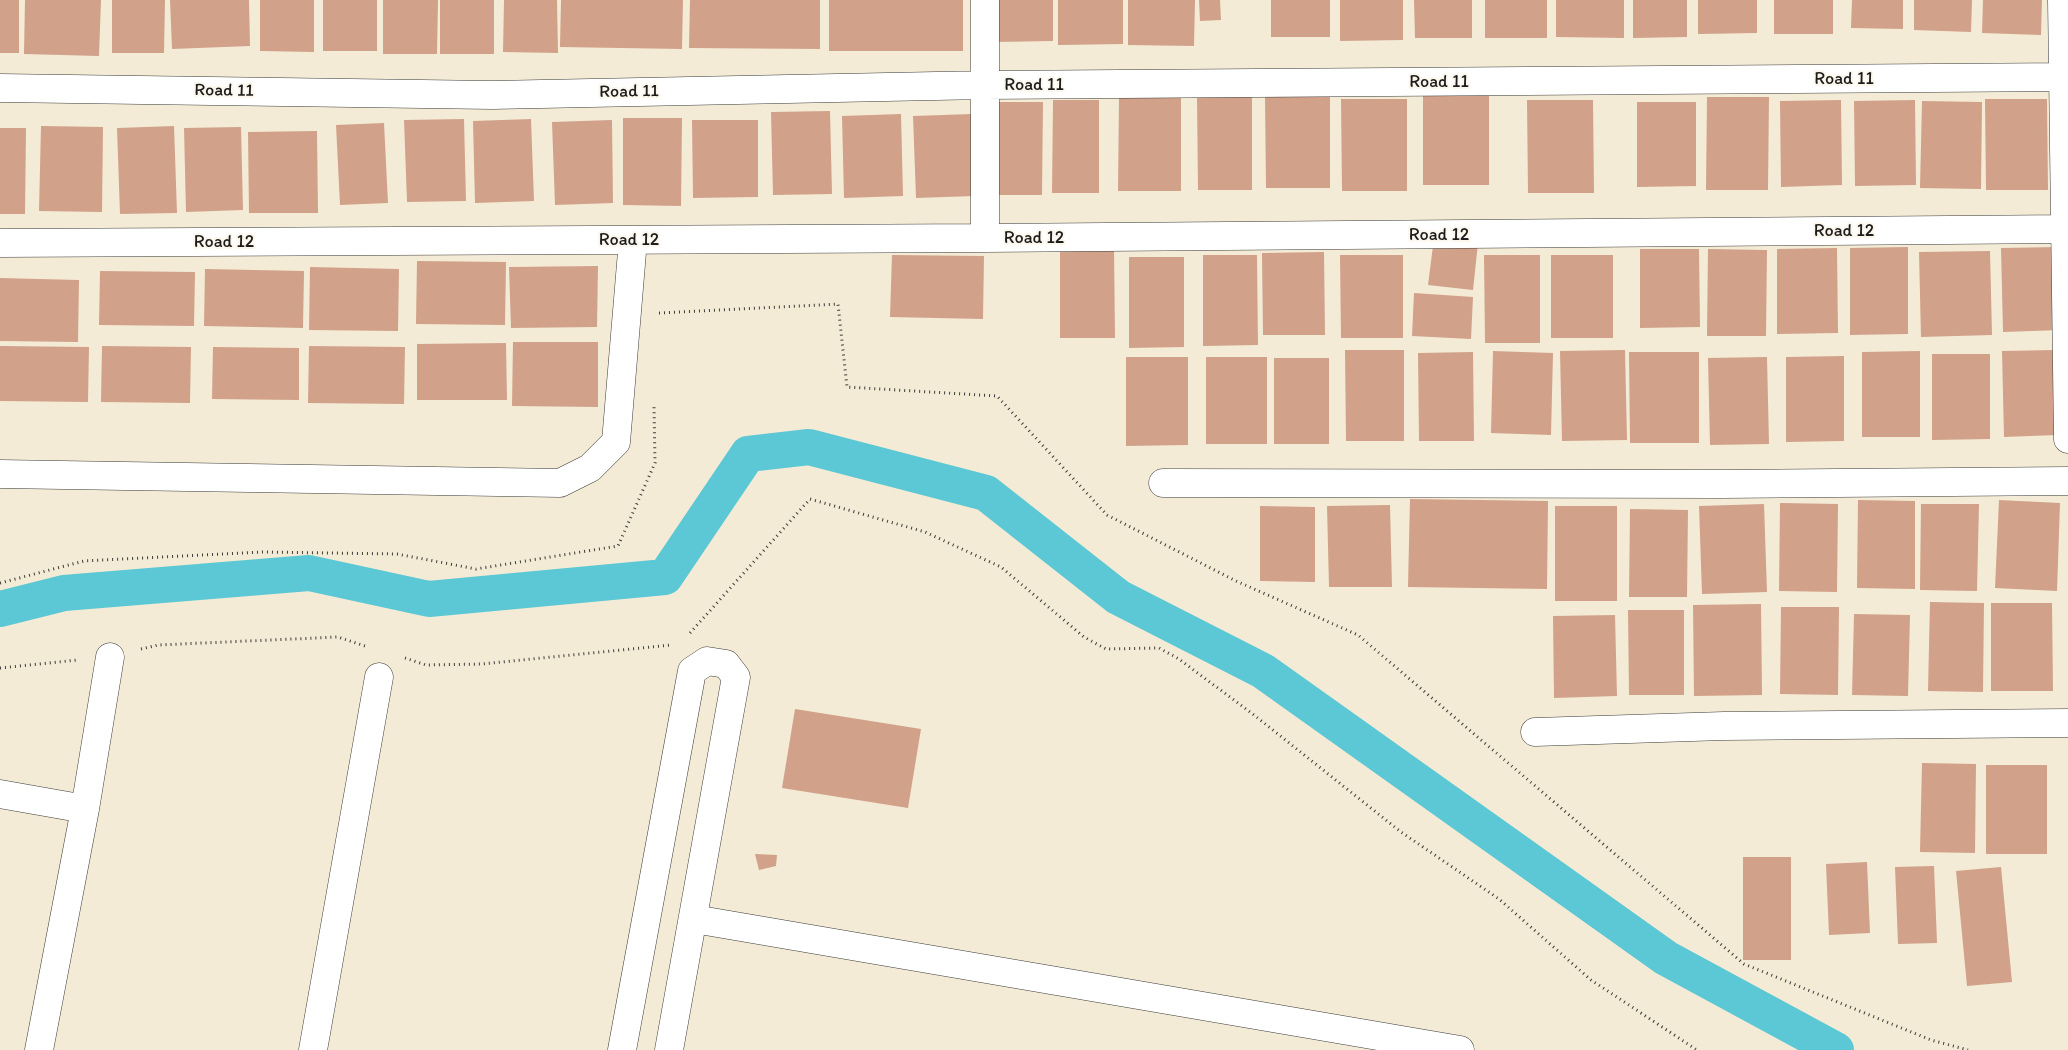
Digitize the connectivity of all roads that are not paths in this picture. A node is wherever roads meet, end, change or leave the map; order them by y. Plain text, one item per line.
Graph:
1 (984, 0) edge
2 (2062, 0) edge
3 (2066, 77) edge
4 (985, 85) junction
5 (0, 88) edge
6 (2067, 229) edge
7 (986, 238) junction
8 (633, 240) junction
9 (0, 243) edge
10 (2068, 439) edge
11 (0, 474) edge
12 (2068, 481) edge
13 (1163, 483) dead end
14 (110, 657) road end
15 (379, 677) dead end
16 (2068, 723) edge
17 (1535, 732) dead end
18 (0, 794) edge
19 (85, 809) junction
20 (694, 919) junction
21 (39, 1050) edge
22 (313, 1050) edge
23 (622, 1050) edge
24 (669, 1050) edge
25 (1460, 1050) edge

1 - 4 street
2 - 3 street
3 - 4 street, Road 11
3 - 6 street
4 - 5 street, Road 11
4 - 7 street
6 - 7 street, Road 12
6 - 10 street
7 - 8 street, Road 12
8 - 9 street, Road 12
8 - 11 street
12 - 13 street
14 - 19 street
15 - 22 street
16 - 17 street
18 - 19 street
19 - 21 street
20 - 23 street
20 - 24 street
20 - 25 street

